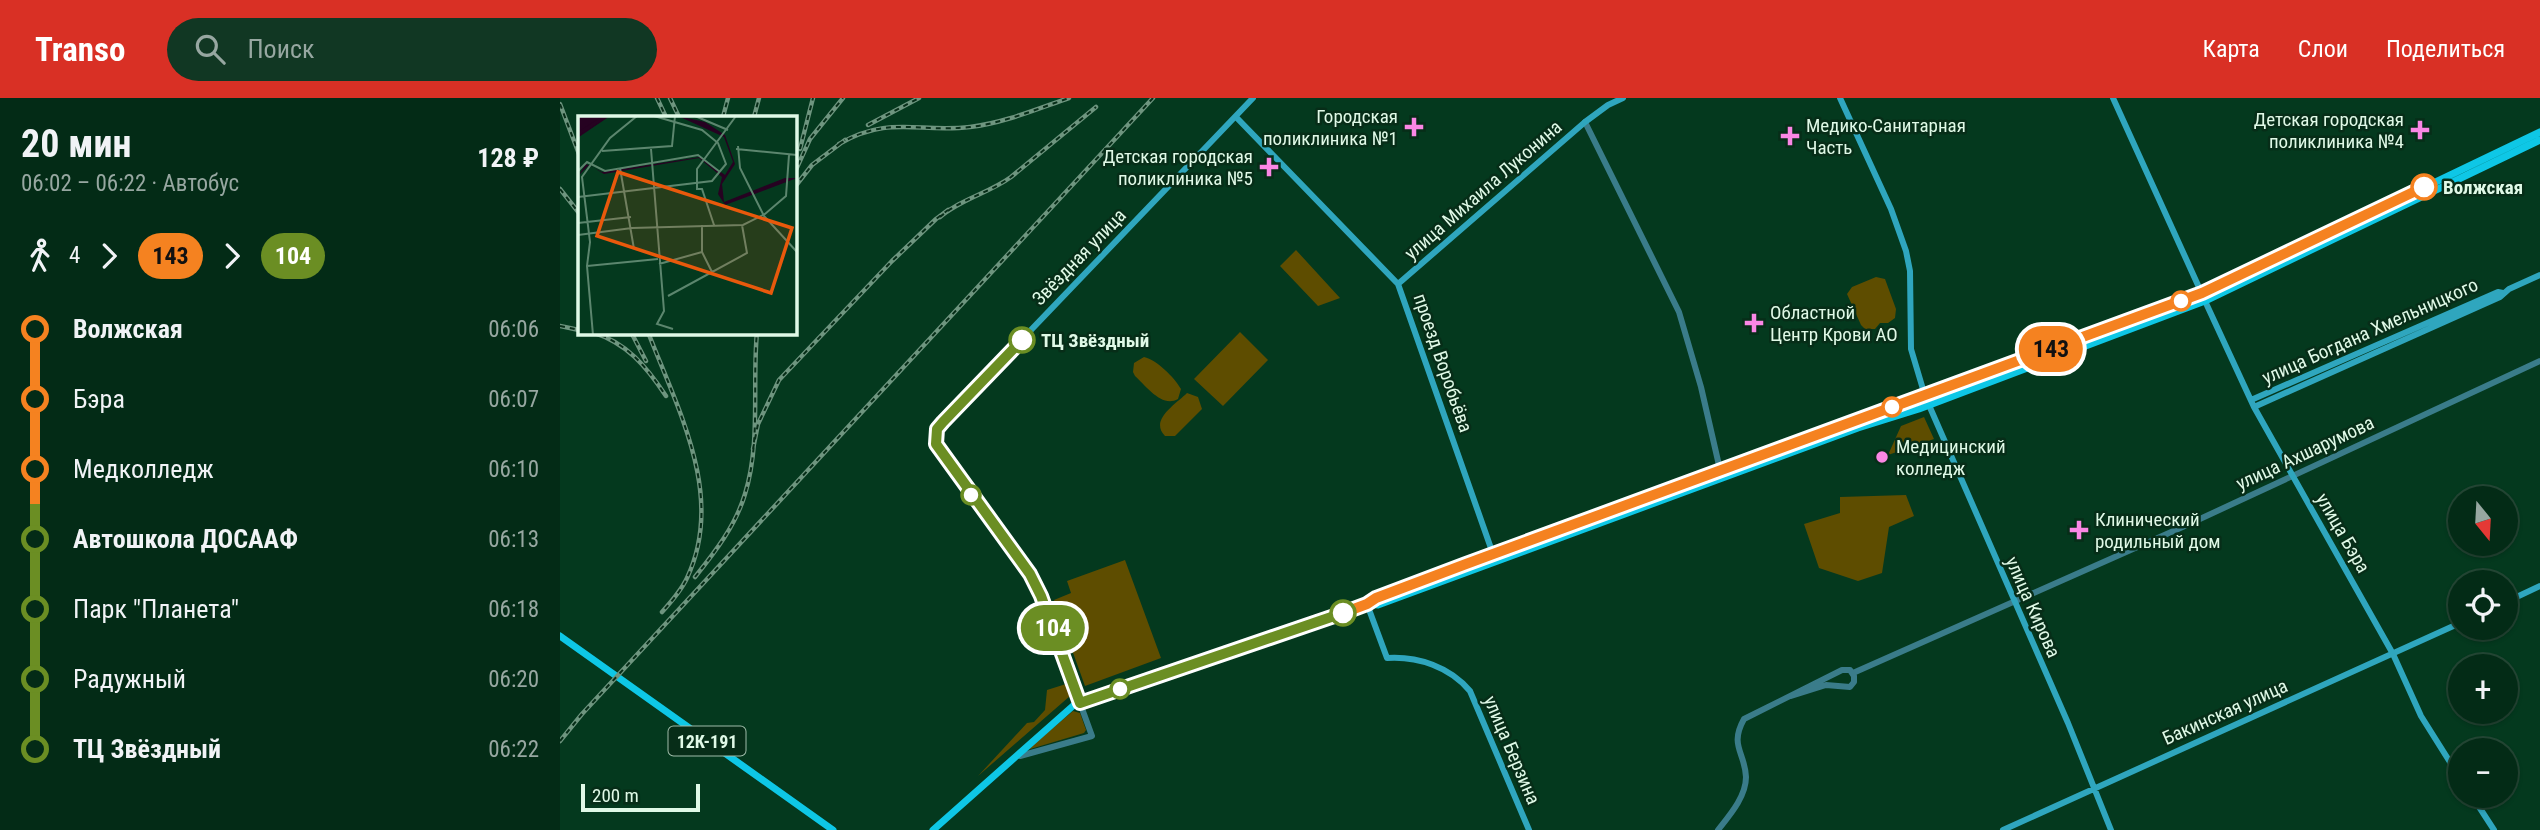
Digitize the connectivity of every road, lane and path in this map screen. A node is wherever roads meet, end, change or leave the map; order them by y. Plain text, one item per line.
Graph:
1 (1253, 98) edge
2 (1623, 98) edge
3 (1840, 98) edge
4 (2113, 98) edge
5 (1236, 117) junction
6 (1585, 122) junction
7 (2540, 132) edge
8 (2540, 140) edge
9 (2450, 179) junction
10 (2540, 275) edge
11 (1398, 284) junction
12 (2204, 297) junction
13 (2540, 361) edge
14 (1925, 396) junction
15 (2252, 403) junction
16 (1928, 405) junction
17 (1857, 424) junction
18 (1721, 476) junction
19 (2293, 476) junction
20 (1494, 558) junction
21 (2540, 586) edge
22 (2518, 596) edge
23 (2013, 602) junction
24 (1367, 604) junction
25 (2448, 629) edge
26 (560, 636) edge
27 (2393, 654) junction
28 (1853, 673) junction
29 (1838, 674) junction
30 (1842, 687) junction
31 (1791, 696) junction
32 (1080, 703) junction
33 (2448, 759) edge
34 (1007, 763) junction
35 (2094, 788) junction
36 (2480, 808) edge
37 (833, 830) edge
38 (933, 830) edge
39 (1528, 830) edge
40 (1718, 830) edge
41 (2003, 830) edge
42 (2111, 830) edge
43 (2494, 830) edge

1 - 5 main road, Звёздная улица
2 - 6 main road, улица Михаила Луконина
3 - 14 main road, улица Кирова
4 - 12 main road, улица Бэра
5 - 11 main road, проезд Воробьёва
5 - 32 main road, Звёздная улица
6 - 11 main road, улица Михаила Луконина
6 - 18 street
7 - 9 main road
8 - 9 main road
9 - 12 main road
10 - 15 main road, улица Богдана Хмельницкого
11 - 20 main road, проезд Воробьёва
12 - 14 main road
12 - 15 main road, улица Бэра
12 - 16 main road
13 - 19 street, улица Ахшарумова
14 - 16 main road, улица Кирова
14 - 17 main road
15 - 19 main road, улица Бэра
16 - 17 main road
16 - 23 main road, улица Кирова
17 - 18 main road
18 - 20 main road
19 - 23 street, улица Ахшарумова
19 - 27 main road, улица Бэра
20 - 24 main road
21 - 22 main road
23 - 28 street, улица Ахшарумова
23 - 35 main road, улица Кирова
24 - 32 main road
24 - 39 main road, улица Берзина
25 - 27 main road, Бакинская улица
26 - 37 main road, 12К-191
27 - 33 main road, улица Бэра
27 - 35 main road, Бакинская улица
28 - 29 street
28 - 30 street
29 - 30 street
29 - 31 street
30 - 31 street
31 - 40 street
32 - 34 main road
32 - 34 street, Звёздная улица
34 - 38 main road
35 - 41 main road, Бакинская улица
35 - 42 main road, улица Кирова
36 - 43 main road

